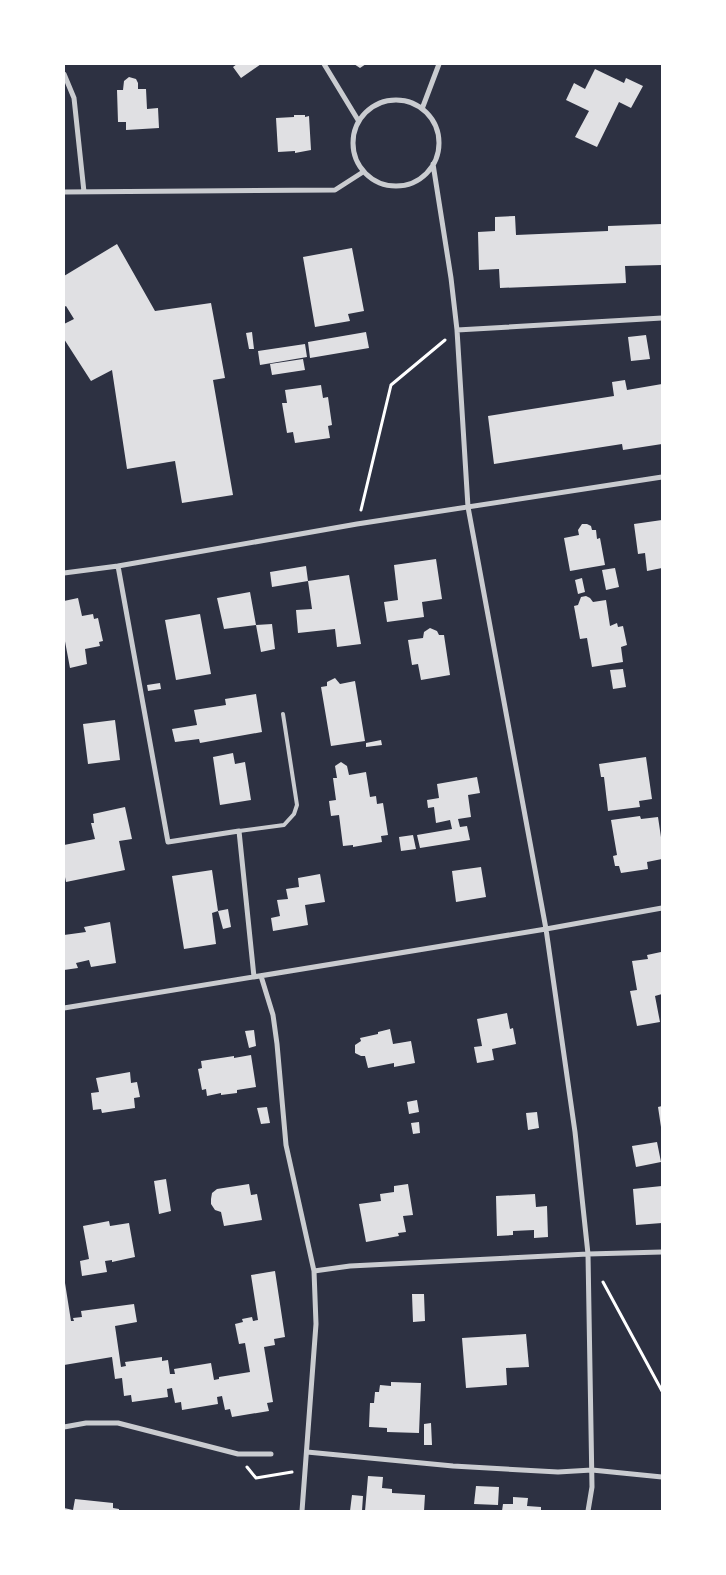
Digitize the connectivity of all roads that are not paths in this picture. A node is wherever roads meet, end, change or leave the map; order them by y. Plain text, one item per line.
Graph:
1 (324, 64) edge
2 (439, 64) edge
3 (64, 74) edge
4 (422, 109) junction
5 (358, 120) junction
6 (433, 164) junction
7 (363, 172) junction
8 (64, 192) edge
9 (84, 192) junction
10 (662, 318) edge
11 (457, 330) junction
12 (662, 477) edge
13 (468, 507) junction
14 (118, 566) junction
15 (64, 573) edge
16 (283, 714) dead end
17 (239, 832) junction
18 (662, 908) edge
19 (546, 930) junction
20 (261, 976) junction
21 (254, 977) junction
22 (64, 1008) edge
23 (662, 1252) edge
24 (588, 1254) junction
25 (314, 1271) junction
26 (64, 1426) edge
27 (307, 1452) junction
28 (271, 1454) dead end
29 (592, 1470) junction
30 (662, 1477) edge
31 (302, 1511) edge
32 (588, 1511) edge

1 - 5 street
2 - 4 street
3 - 9 street
4 - 5 street
4 - 6 street
5 - 7 street
6 - 7 street
6 - 11 street
7 - 9 street
8 - 9 street
10 - 11 street
11 - 13 street
12 - 13 street
13 - 14 street
13 - 19 street
14 - 15 street
14 - 17 street
16 - 17 lane
17 - 21 street
18 - 19 street
19 - 20 street
19 - 24 street
20 - 21 street
20 - 25 street
21 - 22 street
23 - 24 street
24 - 25 street
24 - 29 street
25 - 27 street
26 - 28 street
27 - 29 street
27 - 31 street
29 - 30 street
29 - 32 street

